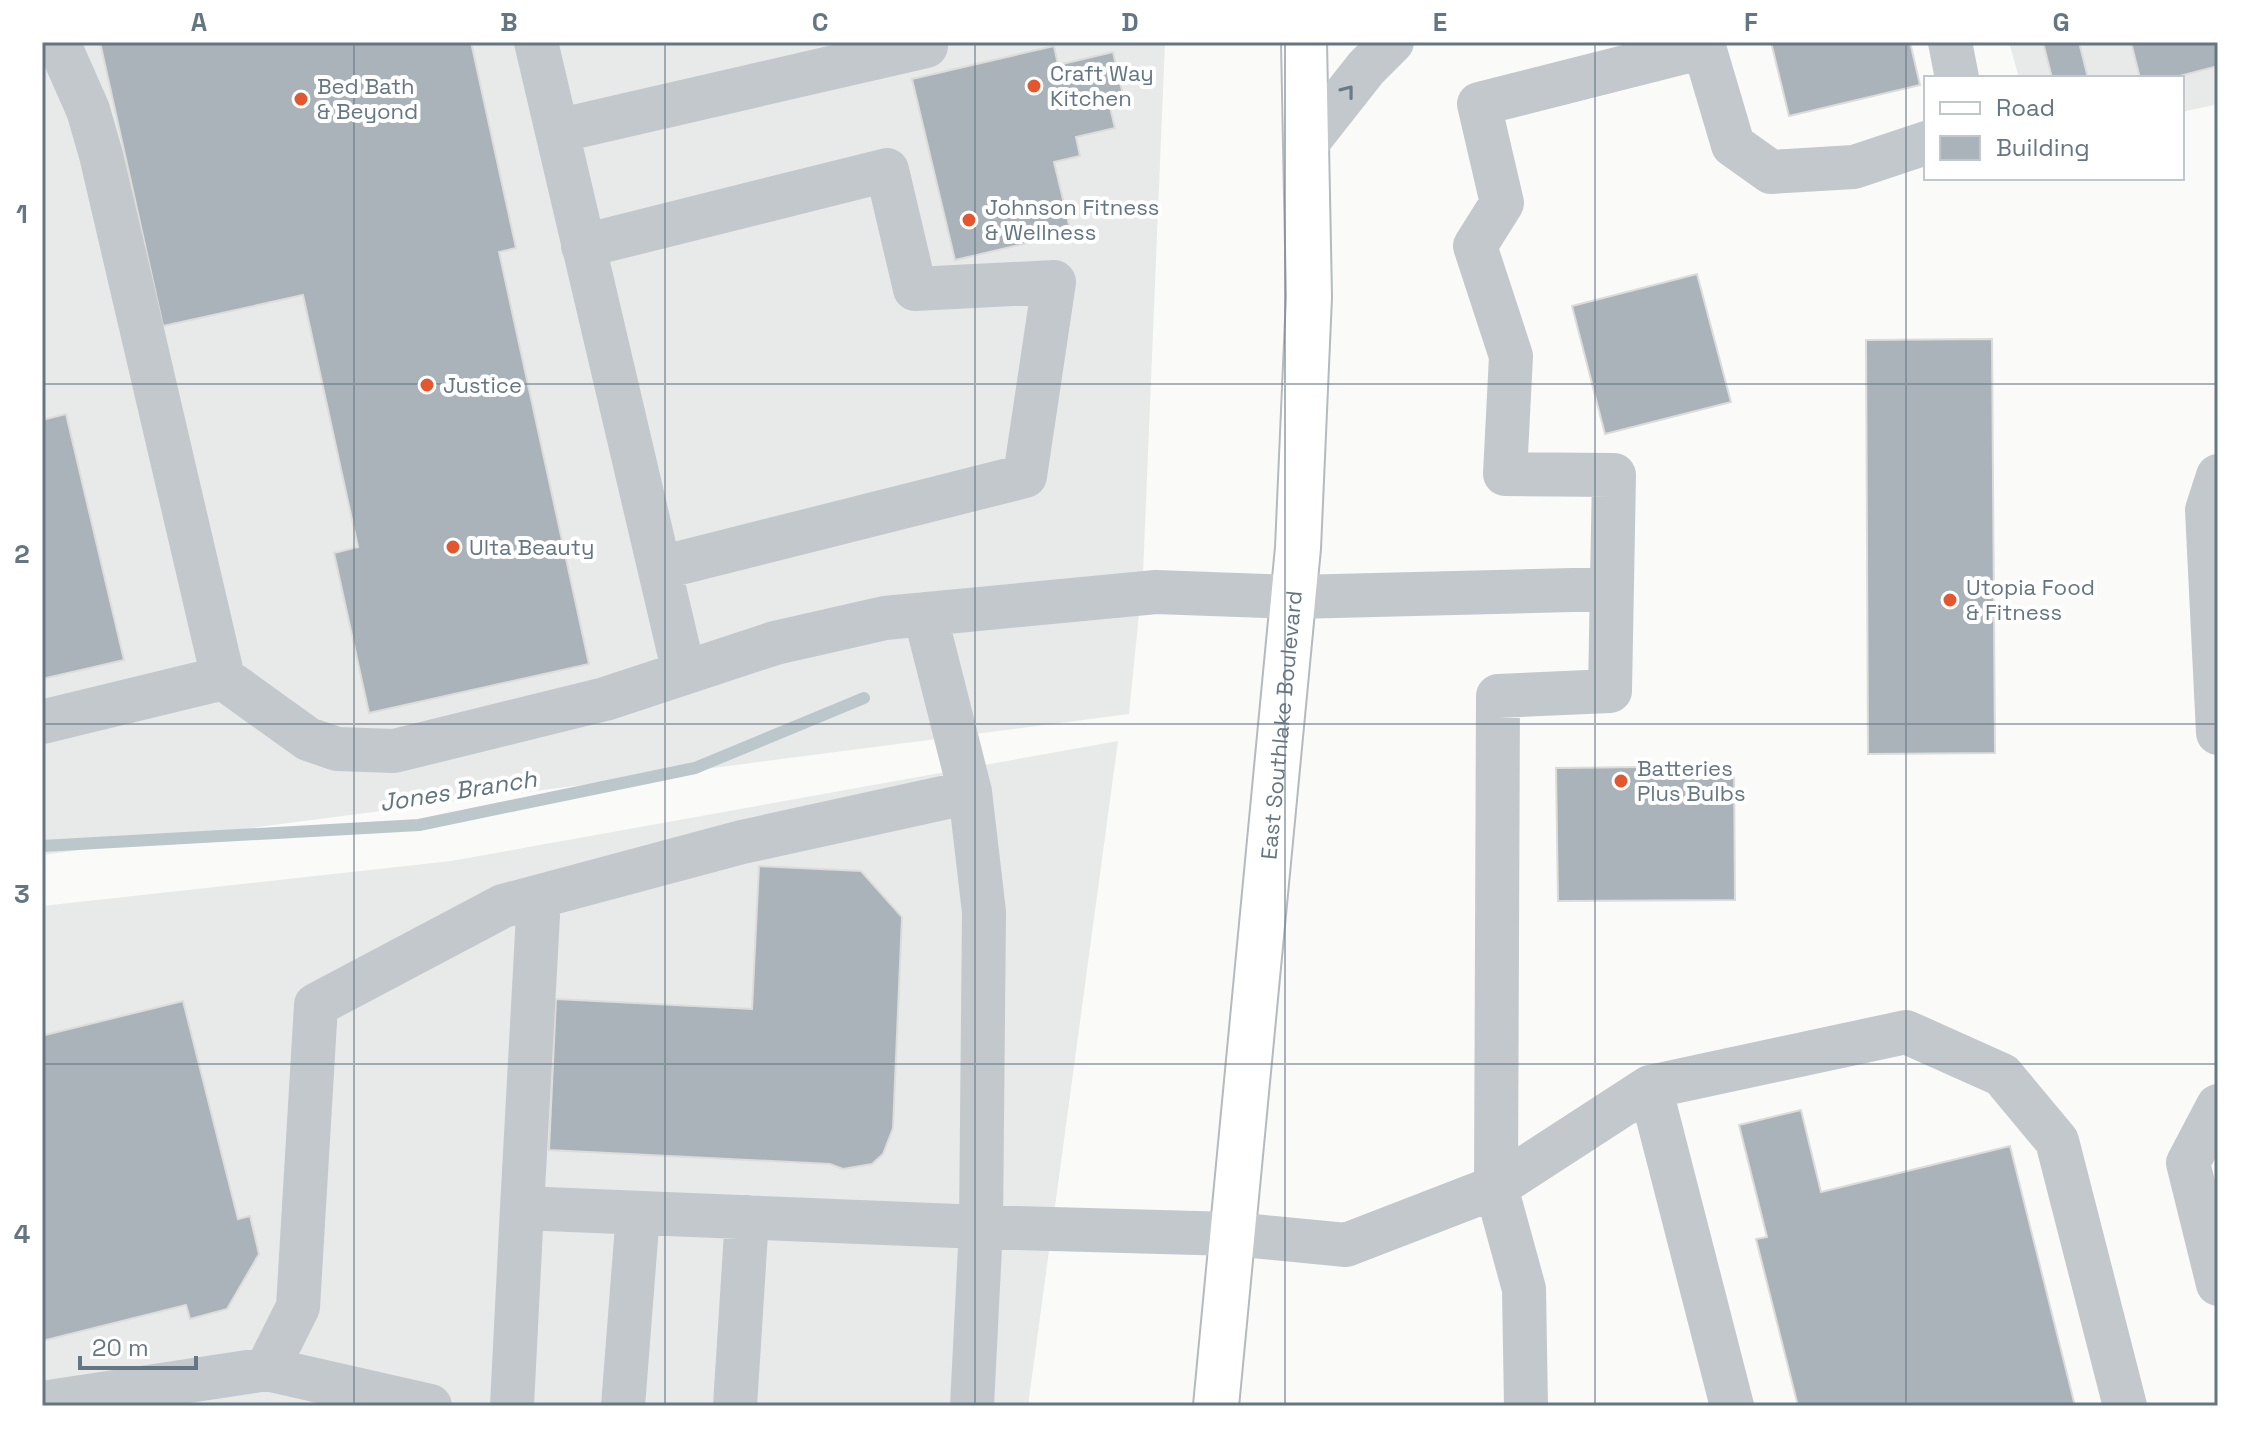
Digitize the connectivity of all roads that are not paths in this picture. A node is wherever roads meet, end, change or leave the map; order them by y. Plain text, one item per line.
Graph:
1 (58, 42) edge
2 (536, 42) edge
3 (925, 42) edge
4 (1304, 42) edge
5 (1392, 42) edge
6 (1950, 42) edge
7 (1703, 44) edge
8 (1957, 76) edge
9 (557, 131) junction
10 (1307, 143) junction
11 (1924, 144) edge
12 (583, 246) junction
13 (2218, 476) edge
14 (660, 568) junction
15 (1612, 589) junction
16 (1294, 597) junction
17 (925, 614) junction
18 (684, 673) junction
19 (223, 678) junction
20 (42, 722) edge
21 (2218, 733) edge
22 (970, 792) junction
23 (539, 897) junction
24 (1650, 1087) junction
25 (2218, 1106) edge
26 (1496, 1187) junction
27 (522, 1208) junction
28 (638, 1213) junction
29 (747, 1217) junction
30 (981, 1227) junction
31 (1233, 1234) junction
32 (2218, 1284) edge
33 (267, 1369) junction
34 (42, 1403) edge
35 (430, 1406) edge
36 (512, 1406) edge
37 (623, 1406) edge
38 (735, 1406) edge
39 (972, 1406) edge
40 (1216, 1406) edge
41 (1526, 1406) edge
42 (1732, 1406) edge
43 (2125, 1406) edge

1 - 19 lane
2 - 9 lane
3 - 9 lane
4 - 10 main road, East Southlake Boulevard
10 -> 5 lane
6 - 8 lane
7 - 11 lane
7 - 15 lane
9 - 12 lane
10 - 16 main road, East Southlake Boulevard
12 - 14 lane
12 - 14 lane
13 - 21 lane
14 - 18 lane
15 - 16 lane
15 - 26 lane
16 - 17 lane
16 - 31 main road, East Southlake Boulevard
17 - 18 lane
17 - 22 lane
18 - 19 lane
19 - 20 lane
22 - 23 lane
22 - 30 lane
23 - 27 lane
23 - 33 lane
24 - 26 lane
24 - 42 lane
24 - 43 lane
25 - 32 lane
26 - 31 lane
26 - 41 lane
27 - 28 lane
27 - 36 lane
28 - 29 lane
28 - 37 lane
29 - 30 lane
29 - 38 lane
30 - 31 lane
30 - 39 lane
31 - 40 main road, East Southlake Boulevard
33 - 34 lane
33 - 35 lane

